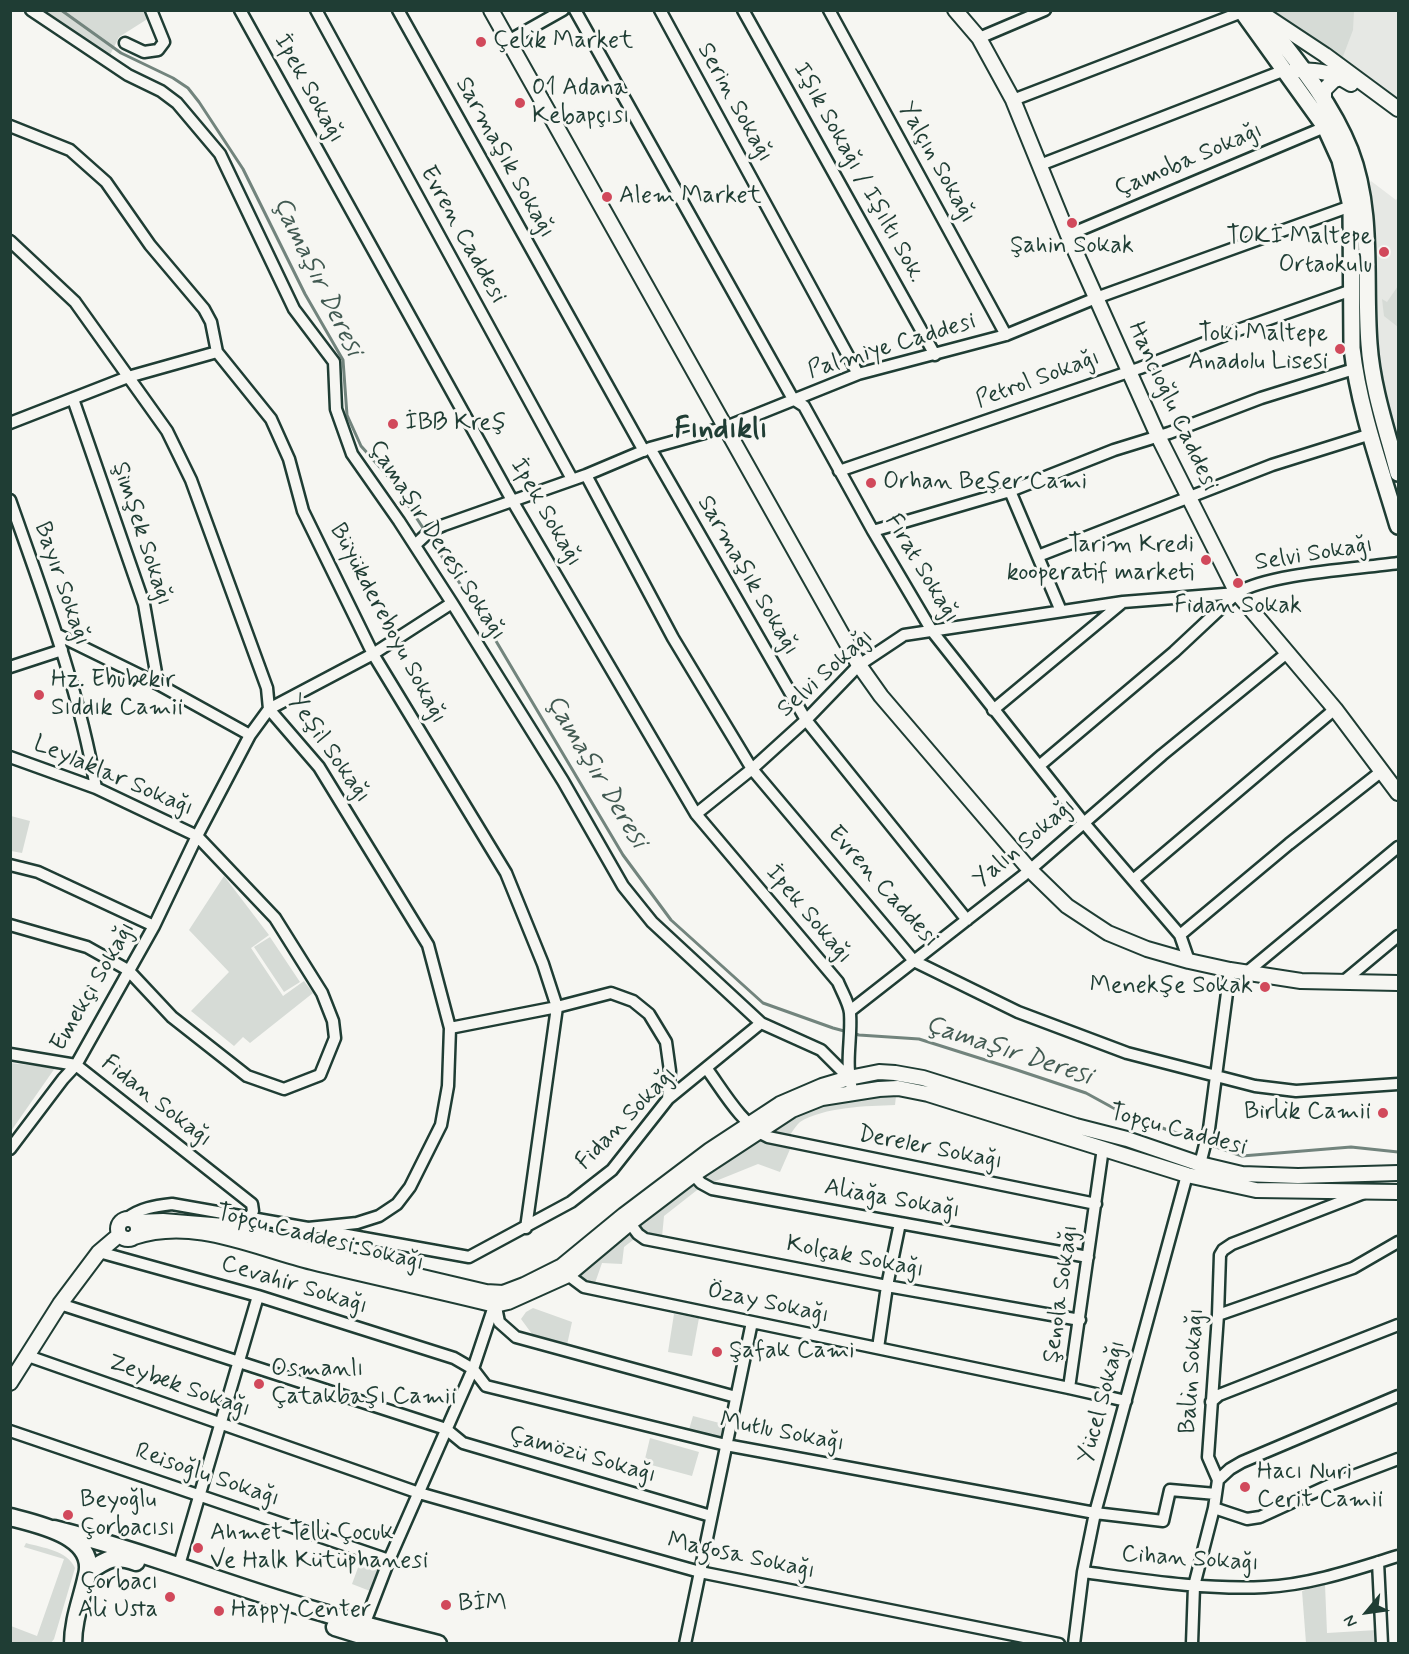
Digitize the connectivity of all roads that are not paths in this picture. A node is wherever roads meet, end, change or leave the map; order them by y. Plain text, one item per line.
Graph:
1 (31, 10) edge
2 (151, 10) edge
3 (240, 10) edge
4 (316, 10) edge
5 (398, 10) edge
6 (491, 10) edge
7 (564, 10) edge
8 (575, 10) edge
9 (660, 10) edge
10 (743, 10) edge
11 (829, 10) edge
12 (1045, 10) edge
13 (1250, 11) edge
14 (963, 14) edge
15 (979, 38) junction
16 (508, 41) junction
17 (124, 43) dead end
18 (1325, 56) junction
19 (1295, 67) junction
20 (1342, 78) junction
21 (1012, 99) junction
22 (1324, 102) junction
23 (1398, 109) edge
24 (1398, 118) edge
25 (10, 126) edge
26 (1325, 127) junction
27 (1040, 165) junction
28 (1352, 206) junction
29 (1068, 234) junction
30 (10, 241) edge
31 (1352, 290) junction
32 (1096, 298) junction
33 (1006, 335) junction
34 (217, 352) junction
35 (935, 355) junction
36 (1354, 369) junction
37 (1129, 371) junction
38 (858, 374) junction
39 (128, 377) junction
40 (73, 399) junction
41 (793, 399) junction
42 (10, 423) edge
43 (726, 427) junction
44 (1371, 434) junction
45 (1158, 436) junction
46 (647, 450) junction
47 (839, 471) junction
48 (1398, 473) edge
49 (586, 476) junction
50 (572, 479) junction
51 (1010, 491) junction
52 (1189, 498) junction
53 (10, 500) edge
54 (513, 502) junction
55 (1398, 526) edge
56 (873, 531) junction
57 (417, 543) junction
58 (1038, 555) junction
59 (1398, 563) edge
60 (1238, 593) junction
61 (1124, 602) junction
62 (452, 603) junction
63 (1061, 611) junction
64 (932, 632) junction
65 (58, 635) junction
66 (62, 650) junction
67 (1287, 653) junction
68 (373, 654) junction
69 (859, 665) junction
70 (10, 667) edge
71 (159, 684) junction
72 (1335, 709) junction
73 (269, 710) junction
74 (993, 710) junction
75 (806, 720) junction
76 (250, 735) junction
77 (10, 757) edge
78 (1039, 766) junction
79 (752, 768) junction
80 (1381, 769) junction
81 (96, 788) junction
82 (1398, 793) edge
83 (696, 814) junction
84 (1084, 823) junction
85 (197, 836) junction
86 (1398, 847) edge
87 (10, 865) edge
88 (1030, 870) junction
89 (1133, 880) junction
90 (967, 920) junction
91 (10, 925) edge
92 (154, 926) junction
93 (1180, 935) junction
94 (1398, 936) edge
95 (914, 961) junction
96 (1189, 961) junction
97 (128, 970) junction
98 (1230, 970) junction
99 (1247, 972) junction
100 (1344, 981) junction
101 (1398, 983) edge
102 (557, 1007) junction
103 (850, 1011) junction
104 (761, 1023) junction
105 (450, 1028) junction
106 (10, 1054) edge
107 (76, 1065) junction
108 (707, 1069) junction
109 (1215, 1076) junction
110 (849, 1078) junction
111 (1398, 1084) edge
112 (853, 1092) junction
113 (668, 1099) junction
114 (752, 1128) junction
115 (1103, 1148) junction
116 (10, 1149) edge
117 (1201, 1160) junction
118 (690, 1171) junction
119 (1398, 1173) edge
120 (1187, 1175) junction
121 (1398, 1192) edge
122 (1365, 1193) junction
123 (1096, 1204) junction
124 (250, 1217) junction
125 (627, 1219) junction
126 (131, 1220) junction
127 (900, 1223) junction
128 (308, 1228) junction
129 (526, 1228) junction
130 (119, 1235) junction
131 (134, 1238) junction
132 (1398, 1242) edge
133 (99, 1252) junction
134 (1088, 1257) junction
135 (565, 1271) junction
136 (887, 1286) junction
137 (258, 1296) junction
138 (496, 1299) junction
139 (60, 1304) junction
140 (1218, 1315) junction
141 (1080, 1320) junction
142 (752, 1322) junction
143 (1398, 1325) edge
144 (878, 1348) junction
145 (28, 1356) junction
146 (239, 1362) junction
147 (473, 1369) junction
148 (10, 1383) edge
149 (1069, 1388) junction
150 (1398, 1396) edge
151 (736, 1397) junction
152 (1126, 1401) junction
153 (1211, 1402) junction
154 (221, 1424) junction
155 (446, 1429) junction
156 (10, 1431) edge
157 (726, 1445) junction
158 (1398, 1459) edge
159 (1218, 1480) junction
160 (419, 1493) junction
161 (1216, 1494) junction
162 (200, 1495) junction
163 (1214, 1508) junction
164 (1095, 1513) junction
165 (711, 1516) junction
166 (10, 1517) edge
167 (54, 1529) junction
168 (1398, 1556) edge
169 (389, 1560) junction
170 (1378, 1562) junction
171 (179, 1565) junction
172 (88, 1572) junction
173 (700, 1572) junction
174 (1083, 1572) junction
175 (1194, 1586) junction
176 (358, 1634) edge
177 (73, 1636) edge
178 (65, 1644) edge
179 (390, 1644) edge
180 (438, 1644) edge
181 (685, 1644) edge
182 (1059, 1644) edge
183 (1074, 1644) edge
184 (1192, 1644) edge
185 (1382, 1644) edge

1 - 57 street, Çamaşır Deresi Sokağı
2 - 17 street
3 - 54 street, İpek Sokağı
4 - 50 street, Evren Caddesi
5 - 46 street, Sarmaşık Sokağı
6 - 16 street
7 - 16 street
8 - 41 street, Fırat Sokağı
9 - 38 street, Serin Sokağı
10 - 35 street, Işık Sokağı / Işıltı Sok.
11 - 33 street, Yalçın Sokağı
12 - 15 street
13 - 18 street
13 - 19 main road
13 - 21 street
14 - 15 street, Hancıoğlu Caddesi
15 - 21 street, Hancıoğlu Caddesi
16 - 43 street
18 - 19 street
18 - 23 street
19 - 20 street
19 - 22 main road
19 - 26 main road
19 - 27 street
20 - 22 street
20 - 24 street
21 - 27 street, Hancıoğlu Caddesi
22 - 48 main road
25 - 34 street, Büyükdereboyu Sokağı
26 - 28 main road
26 - 29 street, Çamoba Sokağı
27 - 29 street, Hancıoğlu Caddesi
28 - 31 main road
28 - 32 street, Palmiye Caddesi
29 - 32 street, Hancıoğlu Caddesi
30 - 39 street, Yeşil Sokağı
31 - 36 main road
31 - 37 street, Petrol Sokağı
32 - 33 street, Palmiye Caddesi
32 - 37 street, Hancıoğlu Caddesi
33 - 35 street, Palmiye Caddesi
34 - 39 street
34 - 68 street, Büyükdereboyu Sokağı
35 - 38 street, Palmiye Caddesi
36 - 44 main road
36 - 45 street
37 - 45 street, Hancıoğlu Caddesi
37 - 47 street, Petrol Sokağı
38 - 41 street, Palmiye Caddesi
39 - 40 street
39 - 73 street, Yeşil Sokağı
40 - 42 street
40 - 71 street, Şimşek Sokağı
41 - 43 street, Palmiye Caddesi
41 - 47 street, Fırat Sokağı
43 - 46 street, Palmiye Caddesi
43 - 69 street
44 - 52 street
44 - 55 main road
45 - 51 street
45 - 52 street, Hancıoğlu Caddesi
46 - 49 street, Palmiye Caddesi
46 - 75 street, Sarmaşık Sokağı
47 - 56 street, Fırat Sokağı
49 - 50 street, Palmiye Caddesi
49 - 79 street, Evren Caddesi
50 - 54 street, Palmiye Caddesi
51 - 56 street
51 - 58 street
52 - 58 street
52 - 60 street, Hancıoğlu Caddesi
53 - 65 street, Bayır Sokağı
54 - 57 street, Palmiye Caddesi
54 - 83 street, İpek Sokağı
56 - 64 street, Fırat Sokağı
57 - 62 street, Çamaşır Deresi Sokağı
58 - 63 street
59 - 60 street, Selvi Sokağı
60 - 61 street, Selvi Sokağı
60 - 67 street, Hancıoğlu Caddesi
60 - 78 street
61 - 63 street, Selvi Sokağı
61 - 74 street
62 - 68 street
62 - 104 street, Çamaşır Deresi Sokağı
63 - 64 street, Selvi Sokağı
64 - 69 street, Selvi Sokağı
64 - 74 street, Fırat Sokağı
65 - 66 street, Bayır Sokağı
65 - 71 street
66 - 70 street
66 - 81 street, Bayır Sokağı
67 - 72 street, Hancıoğlu Caddesi
67 - 84 street, Yalın Sokağı
68 - 73 street
68 - 102 street, Büyükdereboyu Sokağı
69 - 75 street, Selvi Sokağı
69 - 88 street
71 - 76 street
72 - 80 street, Hancıoğlu Caddesi
72 - 89 street
73 - 76 street, Leylaklar Sokağı
73 - 105 street, Yeşil Sokağı
74 - 78 street, Fırat Sokağı
75 - 79 street, Selvi Sokağı
75 - 90 street, Sarmaşık Sokağı
76 - 85 street, Leylaklar Sokağı
77 - 81 street, Leylaklar Sokağı
78 - 84 street, Fırat Sokağı
79 - 83 street, Selvi Sokağı
79 - 95 street, Evren Caddesi
80 - 82 street, Hancıoğlu Caddesi
80 - 93 street
81 - 85 street, Leylaklar Sokağı
83 - 103 street, İpek Sokağı
84 - 88 street, Yalın Sokağı
84 - 89 street, Fırat Sokağı
85 - 92 street, Emekçi Sokağı
85 - 97 street
86 - 99 street
87 - 92 street
88 - 90 street, Yalın Sokağı
88 - 96 street
89 - 93 street, Fırat Sokağı
90 - 95 street, Yalın Sokağı
91 - 97 street
92 - 97 street, Emekçi Sokağı
93 - 96 street, Fırat Sokağı
94 - 100 street
95 - 103 street, Yalın Sokağı
95 - 109 street, Evren Caddesi
96 - 98 street
97 - 107 street, Emekçi Sokağı
98 - 99 street
98 - 109 street
99 - 100 street
100 - 101 street
102 - 105 street
102 - 113 street
102 - 129 street, Büyükdereboyu Sokağı
103 - 110 street
104 - 108 street, Fidan Sokağı
104 - 110 street, Çamaşır Deresi Sokağı
105 - 128 street, Yeşil Sokağı
106 - 107 street, Fidan Sokağı
107 - 116 street, Emekçi Sokağı
107 - 124 street, Fidan Sokağı
108 - 113 street, Fidan Sokağı
108 - 114 street
109 - 111 street, Evren Caddesi
109 - 117 street
110 - 112 street
110 - 114 street, Topçu Caddesi
110 - 117 street, Topçu Caddesi
112 - 114 street, Topçu Caddesi
112 - 115 street, Topçu Caddesi
113 - 129 street, Fidan Sokağı
114 - 118 street, Topçu Caddesi
114 - 123 street, Dereler Sokağı
115 - 120 street, Topçu Caddesi
115 - 123 street, Şenola Sokağı
117 - 119 street, Topçu Caddesi
118 - 125 street, Topçu Caddesi
118 - 127 street, Aliağa Sokağı
120 - 122 street, Topçu Caddesi
120 - 152 street, Yücel Sokağı
121 - 122 street, Topçu Caddesi
122 - 140 street, Balin Sokağı
123 - 134 street, Şenola Sokağı
124 - 126 street, Yeşil Sokağı
124 - 128 street, Yeşil Sokağı
125 - 135 street, Topçu Caddesi
125 - 136 street, Kolçak Sokağı
126 - 130 street
126 - 131 street
126 - 138 street
127 - 134 street, Aliağa Sokağı
127 - 136 street
128 - 129 street, Fidan Sokağı
130 - 131 street
130 - 133 street
131 - 138 street, Topçu Caddesi Sokağı
132 - 140 street
133 - 137 street, Cevahir Sokağı
133 - 139 street
134 - 141 street, Şenola Sokağı
135 - 138 street, Topçu Caddesi
135 - 142 street, Özay Sokağı
136 - 141 street, Kolçak Sokağı
136 - 144 street
137 - 146 street
137 - 147 street, Cevahir Sokağı
138 - 147 street
138 - 151 street
139 - 145 street
139 - 146 street, Çamözü Sokağı
140 - 153 street, Balin Sokağı
141 - 149 street, Şenola Sokağı
142 - 144 street, Özay Sokağı
142 - 151 street
143 - 153 street
144 - 149 street, Özay Sokağı
145 - 148 street
145 - 154 street, Zeybek Sokağı
146 - 154 street
146 - 155 street, Çamözü Sokağı
147 - 155 street
147 - 157 street, Mutlu Sokağı
149 - 152 street, Şenola Sokağı
150 - 159 street
151 - 157 street
152 - 164 street, Yücel Sokağı
153 - 159 street, Balin Sokağı
154 - 160 street, Zeybek Sokağı
154 - 162 street
155 - 160 street
155 - 165 street, Çamözü Sokağı
156 - 162 street, Reisoğlu Sokağı
157 - 164 street, Mutlu Sokağı
157 - 165 street
158 - 163 street
159 - 161 street, Balin Sokağı
160 - 169 street
160 - 173 street, Magosa Sokağı
161 - 163 street, Balin Sokağı
161 - 164 street, Mutlu Sokağı
162 - 169 street, Reisoğlu Sokağı
162 - 171 street
163 - 175 street, Balin Sokağı
164 - 174 street, Yücel Sokağı
165 - 173 street
166 - 167 main road
167 - 171 main road
167 - 172 main road
168 - 170 street, Cihan Sokağı
169 - 176 street
170 - 175 street, Cihan Sokağı
170 - 185 street
171 - 176 main road
172 - 176 main road
172 - 177 main road
173 - 181 street
173 - 182 street, Magosa Sokağı
174 - 175 street, Cihan Sokağı
174 - 183 street, Yücel Sokağı
175 - 184 street, Balin Sokağı
176 - 179 main road
176 - 180 main road
177 - 178 main road

